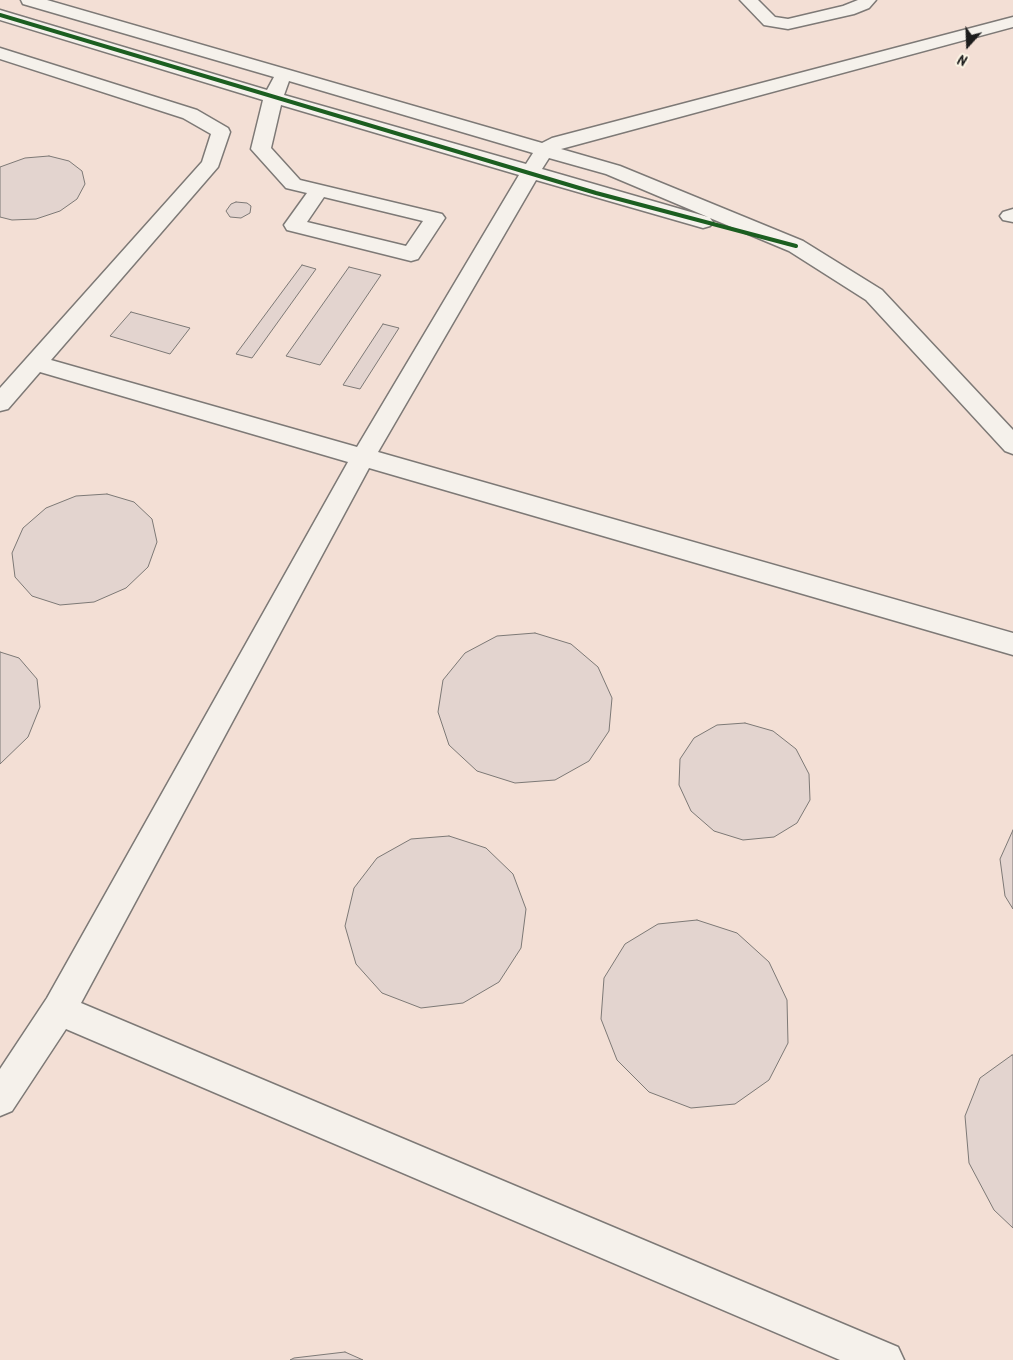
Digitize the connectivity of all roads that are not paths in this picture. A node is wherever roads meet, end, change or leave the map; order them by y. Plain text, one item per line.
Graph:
1 (13, 0) edge
2 (29, 0) edge
3 (748, 0) edge
4 (868, 0) edge
5 (0, 11) edge
6 (0, 15) edge
7 (1013, 22) edge
8 (0, 54) edge
9 (284, 75) junction
10 (272, 98) junction
11 (544, 150) junction
12 (532, 174) junction
13 (319, 190) junction
14 (796, 246) junction
15 (35, 363) junction
16 (0, 403) edge
17 (1011, 438) edge
18 (363, 457) junction
19 (1013, 644) edge
20 (59, 1010) junction
21 (0, 1099) edge
22 (885, 1360) edge

1 - 5 street
2 - 9 street
3 - 4 street
6 - 10 street
7 - 11 street
8 - 15 street
9 - 10 street
9 - 11 street
10 - 12 street
10 - 13 street
11 - 12 street
11 - 14 street
12 - 14 street
12 - 18 street
13 - 13 street
14 - 17 street
15 - 16 street
15 - 18 street
18 - 19 street
18 - 20 street
20 - 21 street
20 - 22 street

